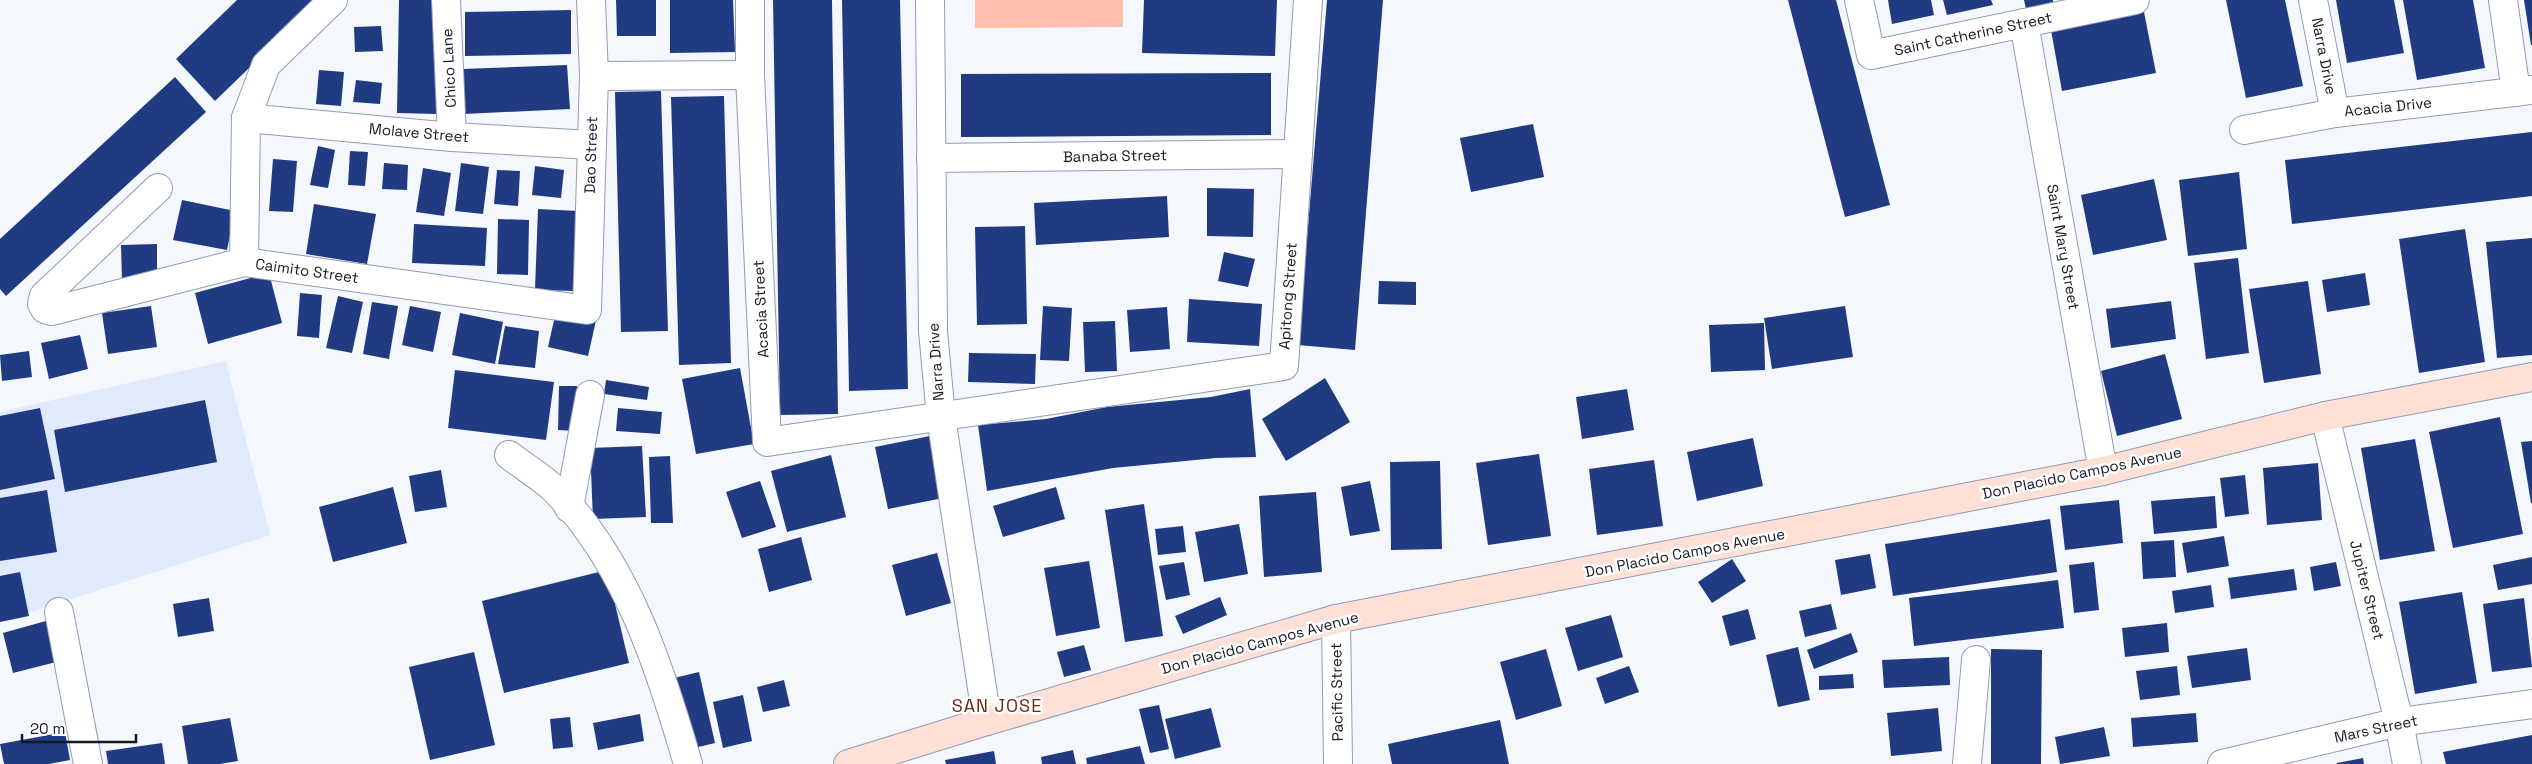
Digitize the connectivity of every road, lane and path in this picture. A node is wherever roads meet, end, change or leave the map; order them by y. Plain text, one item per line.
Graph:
1 (333, 0) edge
2 (446, 0) edge
3 (591, 0) edge
4 (750, 0) edge
5 (930, 0) edge
6 (1308, 0) edge
7 (1859, 0) edge
8 (2134, 0) edge
9 (2313, 0) edge
10 (2503, 0) edge
11 (2024, 22) junction
12 (750, 75) junction
13 (594, 76) junction
14 (2524, 91) edge
15 (2335, 113) junction
16 (246, 118) junction
17 (2244, 130) dead end
18 (452, 137) junction
19 (592, 145) junction
20 (1298, 154) junction
21 (931, 158) junction
22 (158, 188) dead end
23 (244, 262) junction
24 (587, 310) joint
25 (2532, 377) edge
26 (590, 395) dead end
27 (2325, 416) junction
28 (941, 417) junction
29 (509, 455) dead end
30 (2103, 471) junction
31 (569, 508) junction
32 (59, 612) dead end
33 (1336, 619) junction
34 (1976, 660) dead end
35 (2532, 704) edge
36 (987, 721) junction
37 (2399, 722) junction
38 (88, 764) edge
39 (688, 764) edge
40 (848, 764) edge
41 (1338, 764) edge
42 (1967, 764) edge
43 (2222, 764) edge
44 (2406, 764) edge

1 - 16 street
2 - 18 street, Chico Lane
3 - 13 street, Dao Street
4 - 12 street, Acacia Street
5 - 21 street, Narra Drive
6 - 20 street, Apitong Street
7 - 11 street, Saint Catherine Street
8 - 11 street, Saint Catherine Street
9 - 15 street, Narra Drive
10 - 14 street
11 - 30 street, Saint Mary Street
12 - 13 street
12 - 28 street, Acacia Street
13 - 19 street, Dao Street
14 - 15 street, Acacia Drive
15 - 17 street, Acacia Drive
16 - 18 street, Molave Street
16 - 23 street
18 - 19 street, Molave Street
19 - 24 street, Dao Street
20 - 21 street, Banaba Street
20 - 28 street, Apitong Street
21 - 28 street, Narra Drive
22 - 23 street, Caimito Street
23 - 24 street, Caimito Street
25 - 27 main road, Don Placido Campos Avenue
26 - 31 street
27 - 30 main road, Don Placido Campos Avenue
27 - 37 street, Jupiter Street
28 - 36 street, Narra Drive
29 - 31 street
30 - 33 main road, Don Placido Campos Avenue
31 - 39 street
32 - 38 street
33 - 36 main road, Don Placido Campos Avenue
33 - 41 street, Pacific Street
34 - 42 street
35 - 37 street, Mars Street
36 - 40 main road, Don Placido Campos Avenue
37 - 43 street, Mars Street
37 - 44 street, Jupiter Street

